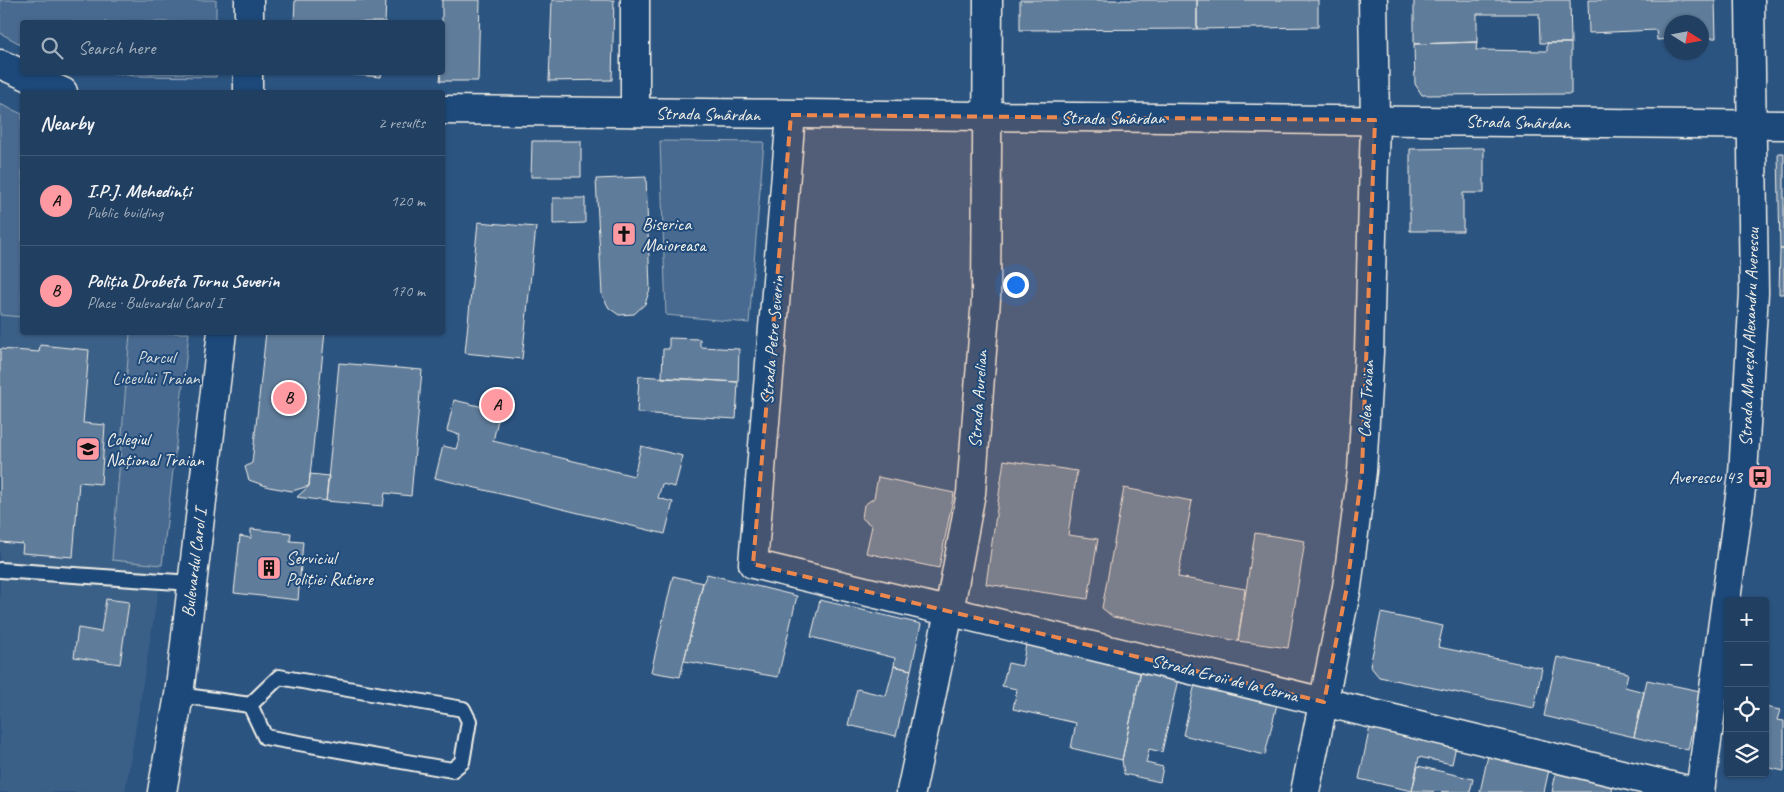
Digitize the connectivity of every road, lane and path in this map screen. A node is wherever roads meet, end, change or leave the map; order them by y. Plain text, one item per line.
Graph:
1 (249, 0) edge
2 (635, 0) edge
3 (988, 0) edge
4 (1373, 0) edge
5 (1750, 0) edge
6 (249, 20) edge
7 (0, 64) edge
8 (20, 73) edge
9 (25, 75) edge
10 (248, 75) edge
11 (58, 90) edge
12 (248, 90) edge
13 (445, 110) edge
14 (635, 112) junction
15 (791, 115) junction
16 (987, 117) junction
17 (1375, 120) junction
18 (1752, 124) junction
19 (1784, 125) edge
20 (222, 335) edge
21 (753, 564) joint
22 (0, 570) edge
23 (192, 583) junction
24 (949, 612) junction
25 (179, 694) junction
26 (1324, 702) junction
27 (250, 705) junction
28 (162, 792) edge
29 (911, 792) edge
30 (1305, 792) edge
31 (1698, 792) edge

1 - 6 street
2 - 14 street
3 - 16 street, Strada Aurelian
4 - 17 street, Calea Traian
5 - 18 street, Strada Mareșal Alexandru Averescu
7 - 8 street
9 - 11 street
10 - 12 street
13 - 14 street, Strada Smârdan
14 - 15 street, Strada Smârdan
15 - 16 street, Strada Smârdan
15 - 21 street, Strada Petre Severin
16 - 17 street, Strada Smârdan
16 - 24 street, Strada Aurelian
17 - 18 street, Strada Smârdan
17 - 26 street, Calea Traian
18 - 19 street, Strada Smârdan
18 - 31 street, Strada Mareșal Alexandru Averescu
20 - 23 street, Bulevardul Carol I
21 - 24 street, Strada Eroii de la Cerna
22 - 23 lane
23 - 25 street, Bulevardul Carol I
24 - 26 street, Strada Eroii de la Cerna
24 - 29 street, Strada Aurelian
25 - 27 lane
25 - 28 street, Bulevardul Carol I
26 - 30 street, Calea Traian
26 - 31 street, Strada Eroii de la Cerna
27 - 27 lane

